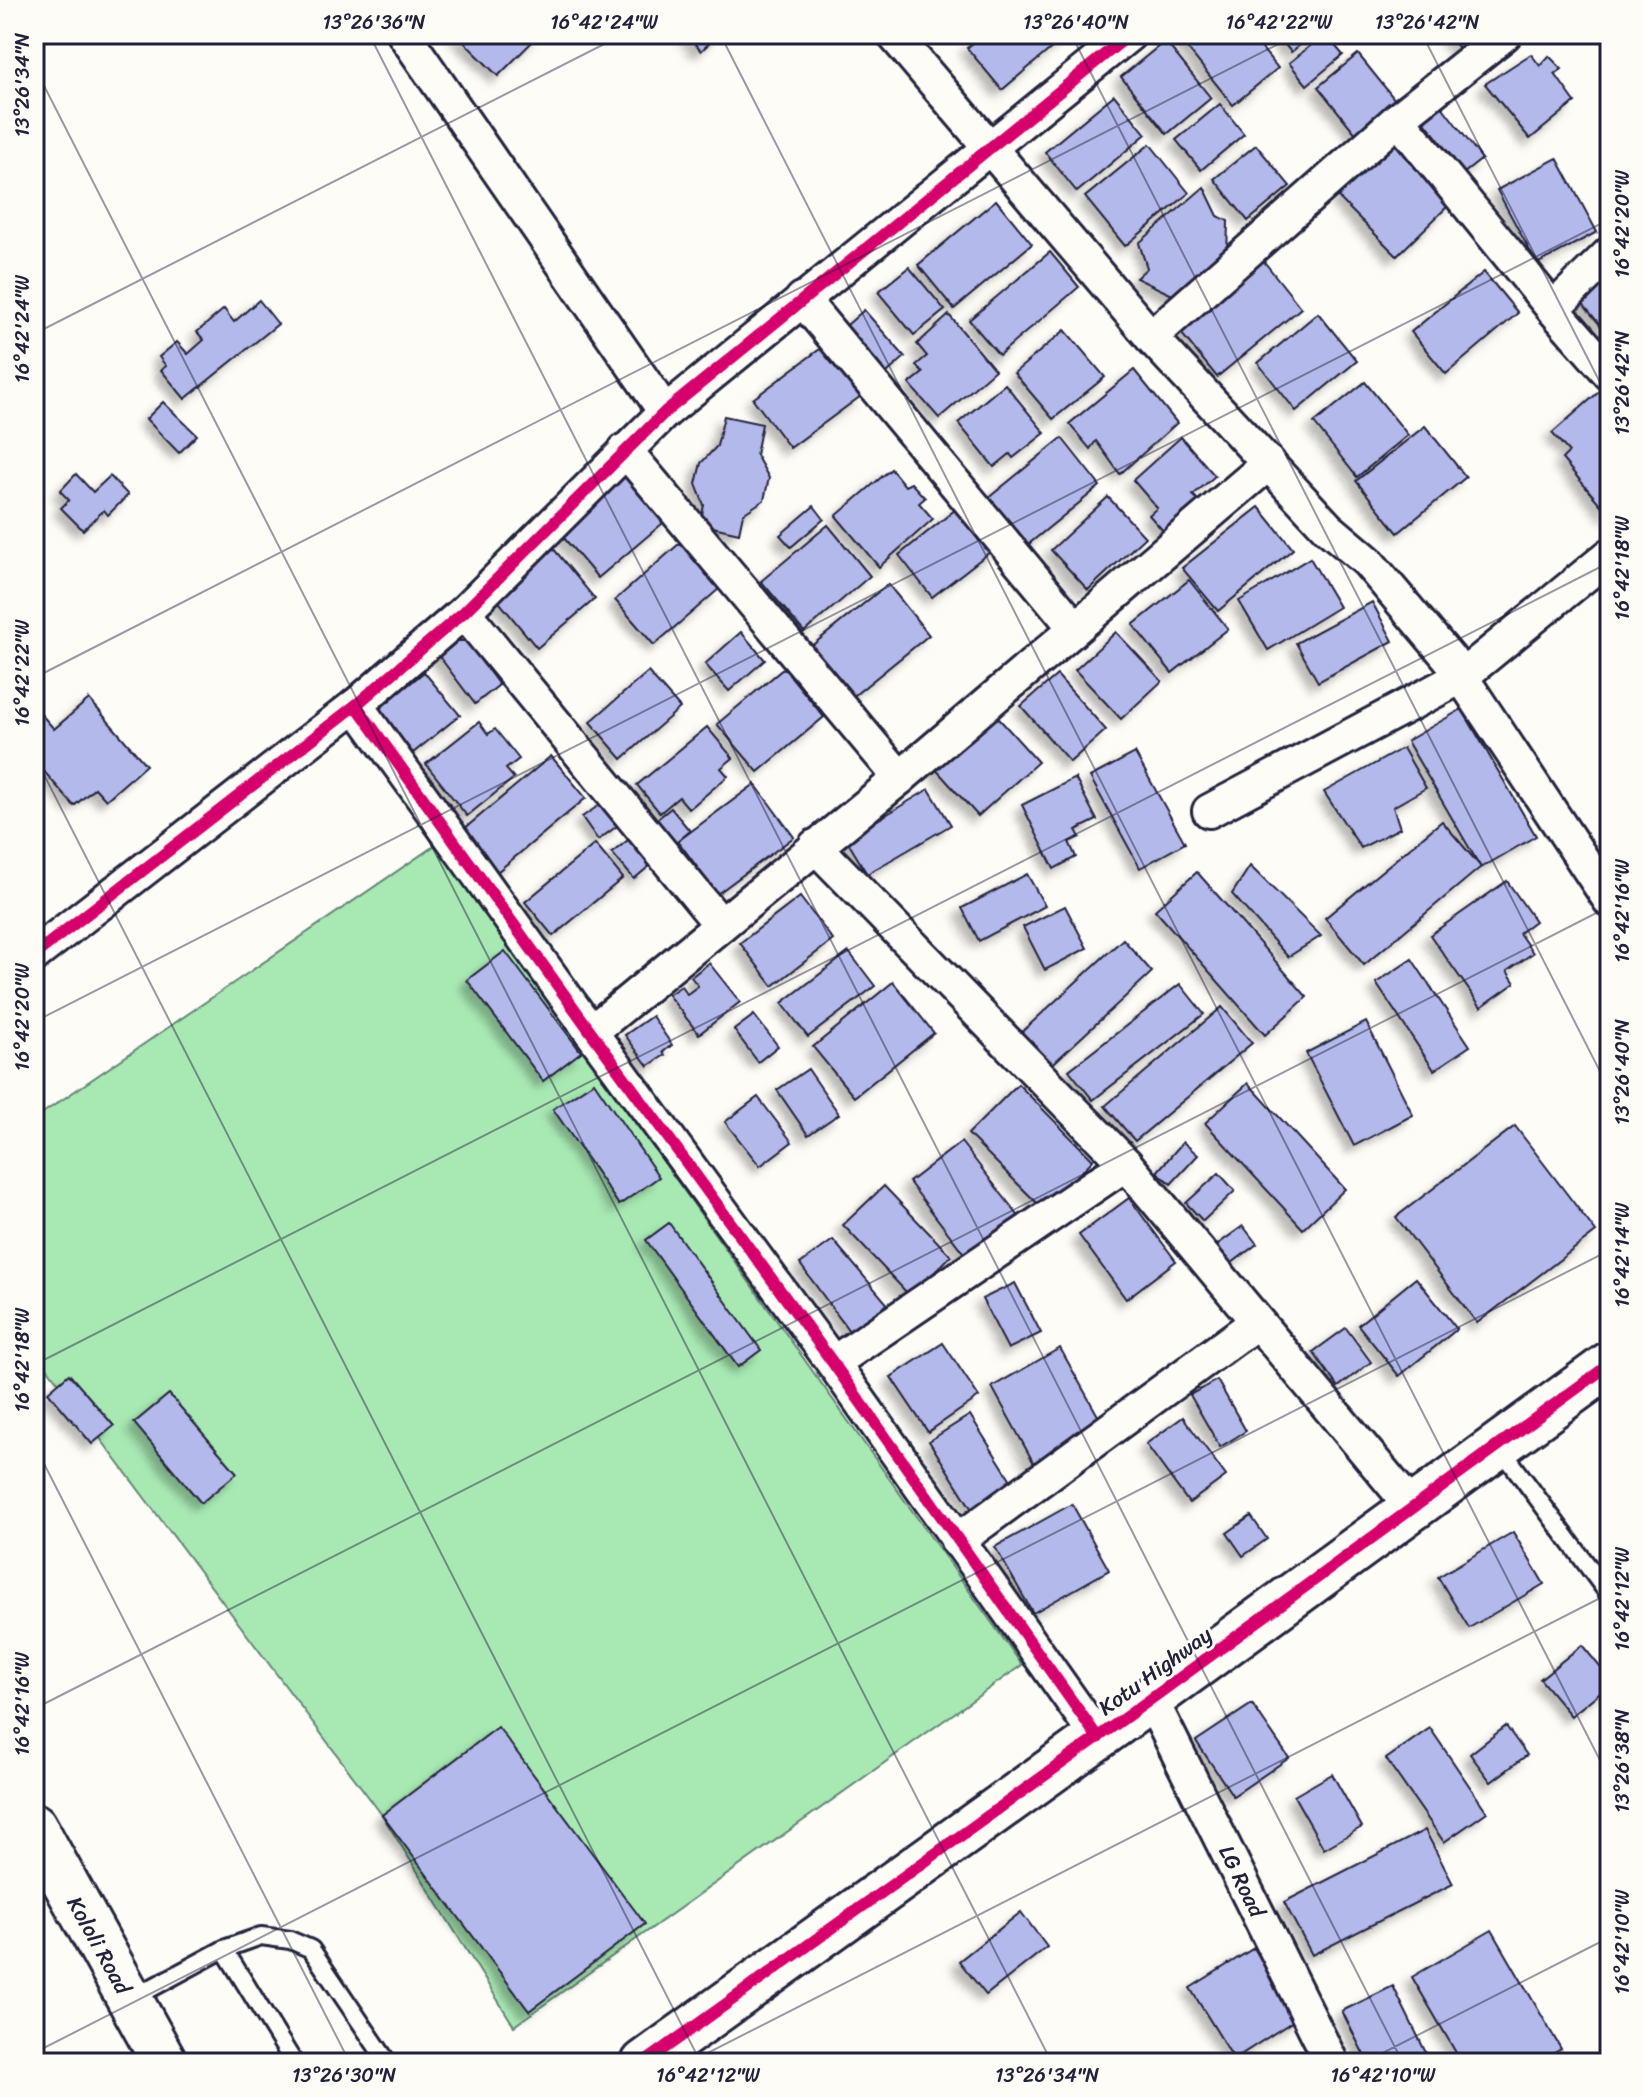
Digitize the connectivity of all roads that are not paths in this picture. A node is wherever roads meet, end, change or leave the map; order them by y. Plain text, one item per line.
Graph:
1 (404, 34) edge
2 (893, 34) edge
3 (1130, 34) edge
4 (1505, 34) edge
5 (1398, 119) junction
6 (988, 149) junction
7 (1610, 253) edge
8 (802, 299) junction
9 (1553, 309) junction
10 (1151, 337) junction
11 (1610, 374) edge
12 (665, 412) junction
13 (625, 450) junction
14 (1269, 463) junction
15 (1610, 555) edge
16 (464, 612) junction
17 (1075, 628) junction
18 (1461, 677) junction
19 (356, 705) junction
20 (900, 778) junction
21 (1209, 811) dead end
22 (815, 846) junction
23 (1610, 901) edge
24 (721, 925) junction
25 (34, 955) edge
26 (591, 1032) junction
27 (1126, 1164) junction
28 (1257, 1322) junction
29 (833, 1363) junction
30 (1610, 1364) edge
31 (1498, 1445) junction
32 (1412, 1507) junction
33 (957, 1541) junction
34 (1610, 1596) edge
35 (1151, 1699) junction
36 (1098, 1738) junction
37 (34, 1826) edge
38 (224, 1949) junction
39 (129, 2000) junction
40 (165, 2063) edge
41 (294, 2063) edge
42 (388, 2063) edge
43 (644, 2063) edge
44 (1332, 2063) edge

1 - 12 street
2 - 6 street
3 - 6 street
4 - 5 street
5 - 9 street
5 - 10 street
6 - 8 street
6 - 10 street
7 - 9 street
8 - 12 street
8 - 17 street
9 - 11 street
10 - 14 street
12 - 13 street
13 - 16 street
13 - 20 street
14 - 17 street
14 - 18 street
15 - 18 street
16 - 19 street
16 - 24 street
17 - 20 street
18 - 21 street
18 - 23 street
19 - 25 street
19 - 26 street
20 - 22 street
22 - 24 street
22 - 27 street
24 - 26 street
26 - 29 street
27 - 28 street
27 - 29 street
28 - 32 street
28 - 33 street
29 - 33 street
30 - 31 street, Kotu Highway
31 - 32 street, Kotu Highway
31 - 34 lane
32 - 35 street, Kotu Highway
33 - 36 street
35 - 36 street, Kotu Highway
35 - 44 street, LG Road
36 - 43 street, Kotu Highway
37 - 39 street, Kololi Road
38 - 39 lane
38 - 41 lane
38 - 42 lane
39 - 40 street, Kololi Road

